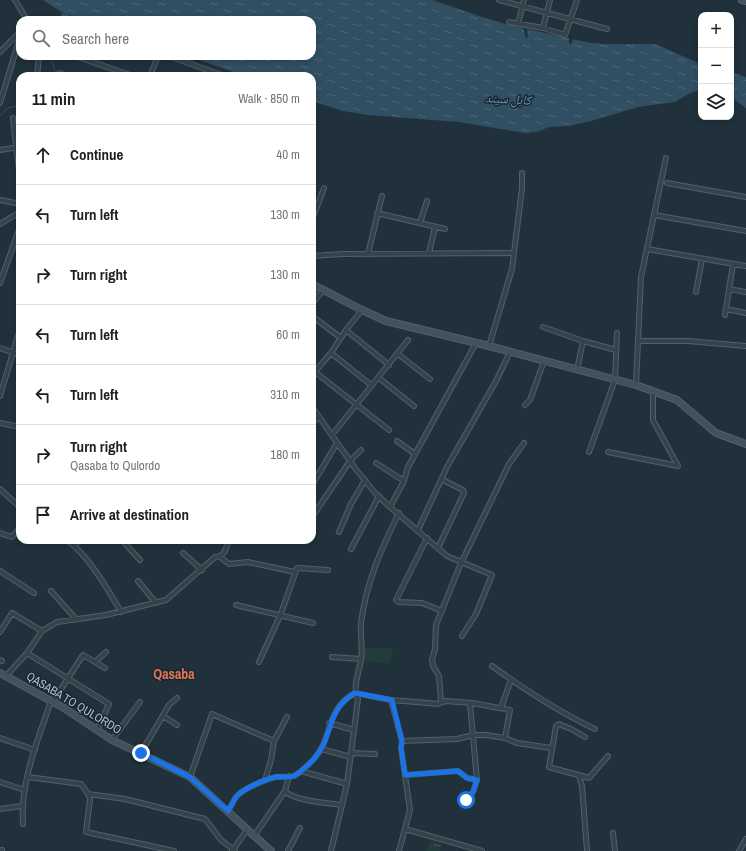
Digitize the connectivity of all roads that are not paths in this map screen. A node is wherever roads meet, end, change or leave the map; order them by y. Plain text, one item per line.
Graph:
1 (15, 0) edge
2 (499, 0) edge
3 (524, 0) edge
4 (550, 0) edge
5 (577, 0) edge
6 (742, 0) edge
7 (513, 1) edge
8 (746, 1) edge
9 (523, 6) junction
10 (547, 12) junction
11 (25, 16) edge
12 (571, 18) junction
13 (519, 20) dead end
14 (509, 22) dead end
15 (543, 28) junction
16 (607, 29) dead end
17 (16, 36) edge
18 (16, 50) edge
19 (0, 52) edge
20 (38, 60) edge
21 (87, 60) edge
22 (156, 60) edge
23 (180, 60) edge
24 (37, 72) edge
25 (121, 72) edge
26 (152, 72) edge
27 (213, 72) edge
28 (0, 103) edge
29 (13, 118) dead end
30 (16, 135) edge
31 (16, 147) edge
32 (0, 150) edge
33 (666, 158) dead end
34 (522, 173) dead end
35 (667, 183) dead end
36 (324, 188) dead end
37 (382, 196) dead end
38 (746, 197) edge
39 (0, 200) edge
40 (428, 201) dead end
41 (16, 203) edge
42 (316, 209) edge
43 (16, 214) edge
44 (378, 214) junction
45 (654, 214) junction
46 (0, 224) edge
47 (420, 224) junction
48 (436, 227) junction
49 (445, 229) dead end
50 (746, 231) edge
51 (16, 238) edge
52 (647, 249) junction
53 (429, 253) junction
54 (514, 253) junction
55 (368, 254) junction
56 (316, 256) edge
57 (702, 258) junction
58 (734, 264) junction
59 (746, 266) edge
60 (0, 284) edge
61 (316, 286) edge
62 (729, 289) junction
63 (322, 290) junction
64 (696, 292) dead end
65 (746, 292) edge
66 (316, 298) edge
67 (726, 309) junction
68 (362, 310) junction
69 (746, 313) edge
70 (725, 315) dead end
71 (316, 319) edge
72 (543, 327) dead end
73 (346, 330) junction
74 (617, 333) dead end
75 (341, 338) junction
76 (408, 340) dead end
77 (582, 341) junction
78 (638, 341) junction
79 (476, 343) junction
80 (16, 345) edge
81 (489, 346) junction
82 (746, 346) edge
83 (0, 348) edge
84 (616, 350) junction
85 (510, 352) junction
86 (14, 353) junction
87 (331, 353) junction
88 (398, 354) junction
89 (544, 361) junction
90 (389, 365) junction
91 (316, 370) edge
92 (577, 370) junction
93 (316, 376) edge
94 (379, 378) junction
95 (430, 379) dead end
96 (615, 380) junction
97 (2, 381) edge
98 (371, 385) junction
99 (636, 385) junction
100 (653, 392) junction
101 (0, 396) edge
102 (357, 405) junction
103 (525, 405) dead end
104 (414, 406) dead end
105 (316, 413) edge
106 (318, 416) junction
107 (316, 419) edge
108 (0, 423) edge
109 (15, 426) dead end
110 (389, 430) dead end
111 (332, 435) junction
112 (397, 441) dead end
113 (338, 443) junction
114 (524, 443) dead end
115 (746, 444) edge
116 (361, 450) dead end
117 (589, 452) dead end
118 (608, 452) dead end
119 (415, 454) junction
120 (350, 461) junction
121 (376, 463) dead end
122 (316, 478) edge
123 (441, 479) junction
124 (365, 480) junction
125 (404, 481) junction
126 (0, 489) edge
127 (379, 496) junction
128 (16, 503) edge
129 (390, 507) junction
130 (316, 511) edge
131 (399, 513) junction
132 (418, 530) junction
133 (16, 532) edge
134 (339, 532) dead end
135 (0, 533) edge
136 (427, 538) junction
137 (126, 544) edge
138 (227, 544) edge
139 (74, 545) edge
140 (438, 548) junction
141 (351, 549) dead end
142 (183, 553) dead end
143 (220, 557) junction
144 (140, 560) dead end
145 (461, 563) junction
146 (202, 570) junction
147 (328, 570) dead end
148 (0, 571) edge
149 (295, 572) junction
150 (138, 581) dead end
151 (51, 591) dead end
152 (34, 593) dead end
153 (156, 602) junction
154 (236, 605) dead end
155 (442, 610) junction
156 (120, 612) junction
157 (280, 616) junction
158 (76, 619) junction
159 (313, 623) dead end
160 (42, 631) junction
161 (0, 632) edge
162 (462, 636) dead end
163 (106, 652) dead end
164 (27, 653) junction
165 (332, 657) dead end
166 (361, 659) junction
167 (95, 662) junction
168 (259, 662) dead end
169 (492, 666) dead end
170 (105, 668) dead end
171 (0, 673) edge
172 (6, 676) junction
173 (68, 677) junction
174 (511, 680) junction
175 (355, 693) junction
176 (177, 698) dead end
177 (392, 700) junction
178 (51, 701) junction
179 (140, 702) dead end
180 (441, 702) junction
181 (470, 704) junction
182 (501, 708) junction
183 (163, 716) junction
184 (287, 717) dead end
185 (329, 723) junction
186 (177, 725) dead end
187 (594, 729) dead end
188 (97, 730) junction
189 (354, 730) junction
190 (473, 735) junction
191 (585, 737) dead end
192 (0, 738) edge
193 (505, 738) junction
194 (112, 740) junction
195 (274, 741) junction
196 (402, 741) junction
197 (551, 748) junction
198 (321, 749) junction
199 (35, 750) junction
200 (141, 753) junction
201 (375, 754) dead end
202 (351, 755) junction
203 (608, 756) dead end
204 (301, 770) junction
205 (405, 775) junction
206 (289, 776) junction
207 (579, 776) junction
208 (28, 777) junction
209 (190, 777) junction
210 (265, 780) junction
211 (477, 780) junction
212 (0, 782) edge
213 (347, 784) junction
214 (25, 790) junction
215 (285, 791) junction
216 (88, 794) junction
217 (466, 800) dead end
218 (341, 805) junction
219 (22, 806) junction
220 (0, 809) edge
221 (228, 811) junction
222 (23, 824) dead end
223 (300, 828) dead end
224 (247, 830) junction
225 (405, 830) junction
226 (613, 833) dead end
227 (254, 836) junction
228 (746, 839) edge
229 (233, 850) edge
230 (174, 851) edge
231 (271, 851) edge
232 (288, 851) edge
233 (331, 851) edge
234 (399, 851) edge
235 (480, 851) edge
236 (587, 851) edge
237 (615, 851) edge
238 (738, 851) edge

1 - 11 street
2 - 7 street
3 - 9 street
4 - 10 street
5 - 12 street
6 - 8 street
7 - 9 street
9 - 10 street
9 - 13 street
10 - 12 street
10 - 15 street
12 - 15 street
12 - 16 street
14 - 15 street
17 - 19 street
18 - 28 street
20 - 24 street
21 - 25 street
22 - 26 street
23 - 27 street
29 - 30 street
31 - 32 street
33 - 45 street
34 - 54 street
35 - 38 street
36 - 42 street
37 - 44 street
39 - 41 street
40 - 47 street
43 - 46 street
44 - 47 street
44 - 55 street
45 - 50 street
45 - 52 street
47 - 48 street
48 - 49 street
48 - 53 street
51 - 60 street
52 - 57 street
52 - 78 street
53 - 54 street
53 - 55 street
54 - 81 street
55 - 56 street
57 - 58 street
57 - 64 street
58 - 59 street
58 - 62 street
61 - 63 street
62 - 65 street
62 - 67 street
63 - 66 street
63 - 68 street
67 - 69 street
67 - 70 street
68 - 73 street
68 - 79 street
71 - 75 street
72 - 77 street
73 - 75 street
73 - 90 street
74 - 84 street
75 - 87 street
76 - 88 street
77 - 84 street
77 - 92 street
78 - 82 street
78 - 99 street
79 - 81 street
79 - 119 street
80 - 86 street
81 - 85 street
83 - 86 street
84 - 96 street
85 - 89 street
85 - 123 street
86 - 97 street
87 - 91 street
87 - 98 street
88 - 90 street
88 - 95 street
89 - 92 street
89 - 103 street
90 - 94 street
92 - 96 street
93 - 102 street
94 - 98 street
94 - 104 street
96 - 99 street
96 - 117 street
97 - 101 street
98 - 102 street
99 - 100 street
100 - 115 street
100 - 118 street
102 - 110 street
102 - 111 street
105 - 106 street
106 - 107 street
106 - 111 street
108 - 109 street
111 - 113 street
112 - 119 street
113 - 120 street
113 - 122 street
114 - 145 street
116 - 120 street
119 - 125 street
120 - 124 street
120 - 130 street
121 - 125 street
123 - 132 street
123 - 140 street
124 - 127 street
124 - 134 street
125 - 129 street
126 - 128 street
127 - 129 street
127 - 141 street
129 - 131 street
131 - 132 street
131 - 166 street
132 - 136 street
133 - 135 street
136 - 140 street
136 - 155 street
137 - 144 street
138 - 143 street
139 - 156 street
140 - 145 street
142 - 146 street
143 - 146 street
143 - 149 street
145 - 155 street
145 - 162 street
146 - 153 street
147 - 149 street
148 - 152 street
149 - 157 street
150 - 153 street
151 - 158 street
153 - 156 street
154 - 157 street
155 - 180 street
156 - 158 street
157 - 159 street
157 - 168 street
158 - 160 street
160 - 161 street
160 - 164 street
163 - 167 street
164 - 172 street
164 - 173 street
165 - 166 street
166 - 175 street
167 - 170 street
167 - 173 street
169 - 174 street
171 - 172 street, QASABA TO QULORDO
172 - 178 street, QASABA TO QULORDO
173 - 178 street
173 - 188 street
174 - 182 street
174 - 187 street
175 - 177 street
175 - 185 street
175 - 189 street
176 - 183 street
177 - 180 street
177 - 196 street
178 - 188 street, QASABA TO QULORDO
178 - 199 street
179 - 194 street
180 - 181 street
181 - 182 street
181 - 190 street
182 - 193 street
183 - 186 street
183 - 200 street
184 - 195 street
185 - 189 street
185 - 198 street
188 - 194 street, QASABA TO QULORDO
189 - 202 street
190 - 193 street
190 - 196 street
190 - 211 street
191 - 197 street
192 - 199 street
193 - 197 street
194 - 200 street, QASABA TO QULORDO
195 - 209 street
195 - 210 street
196 - 205 street
197 - 207 street
198 - 202 street
198 - 204 street
199 - 208 street
200 - 209 street, QASABA TO QULORDO
201 - 202 street
202 - 213 street
203 - 207 street
204 - 206 street
204 - 213 street
205 - 211 street
205 - 225 street
206 - 210 street
206 - 215 street
207 - 236 street
208 - 214 street
208 - 216 street
209 - 221 street, QASABA TO QULORDO
210 - 221 street
211 - 217 street
212 - 214 street
213 - 218 street
214 - 219 street
215 - 218 street
215 - 227 street
216 - 229 street
216 - 230 street
218 - 233 street
219 - 220 street
219 - 222 street
221 - 224 street, QASABA TO QULORDO
223 - 232 street
224 - 227 street, QASABA TO QULORDO
224 - 229 street
225 - 234 street
225 - 235 street
226 - 237 street
227 - 231 street, QASABA TO QULORDO
228 - 238 street

